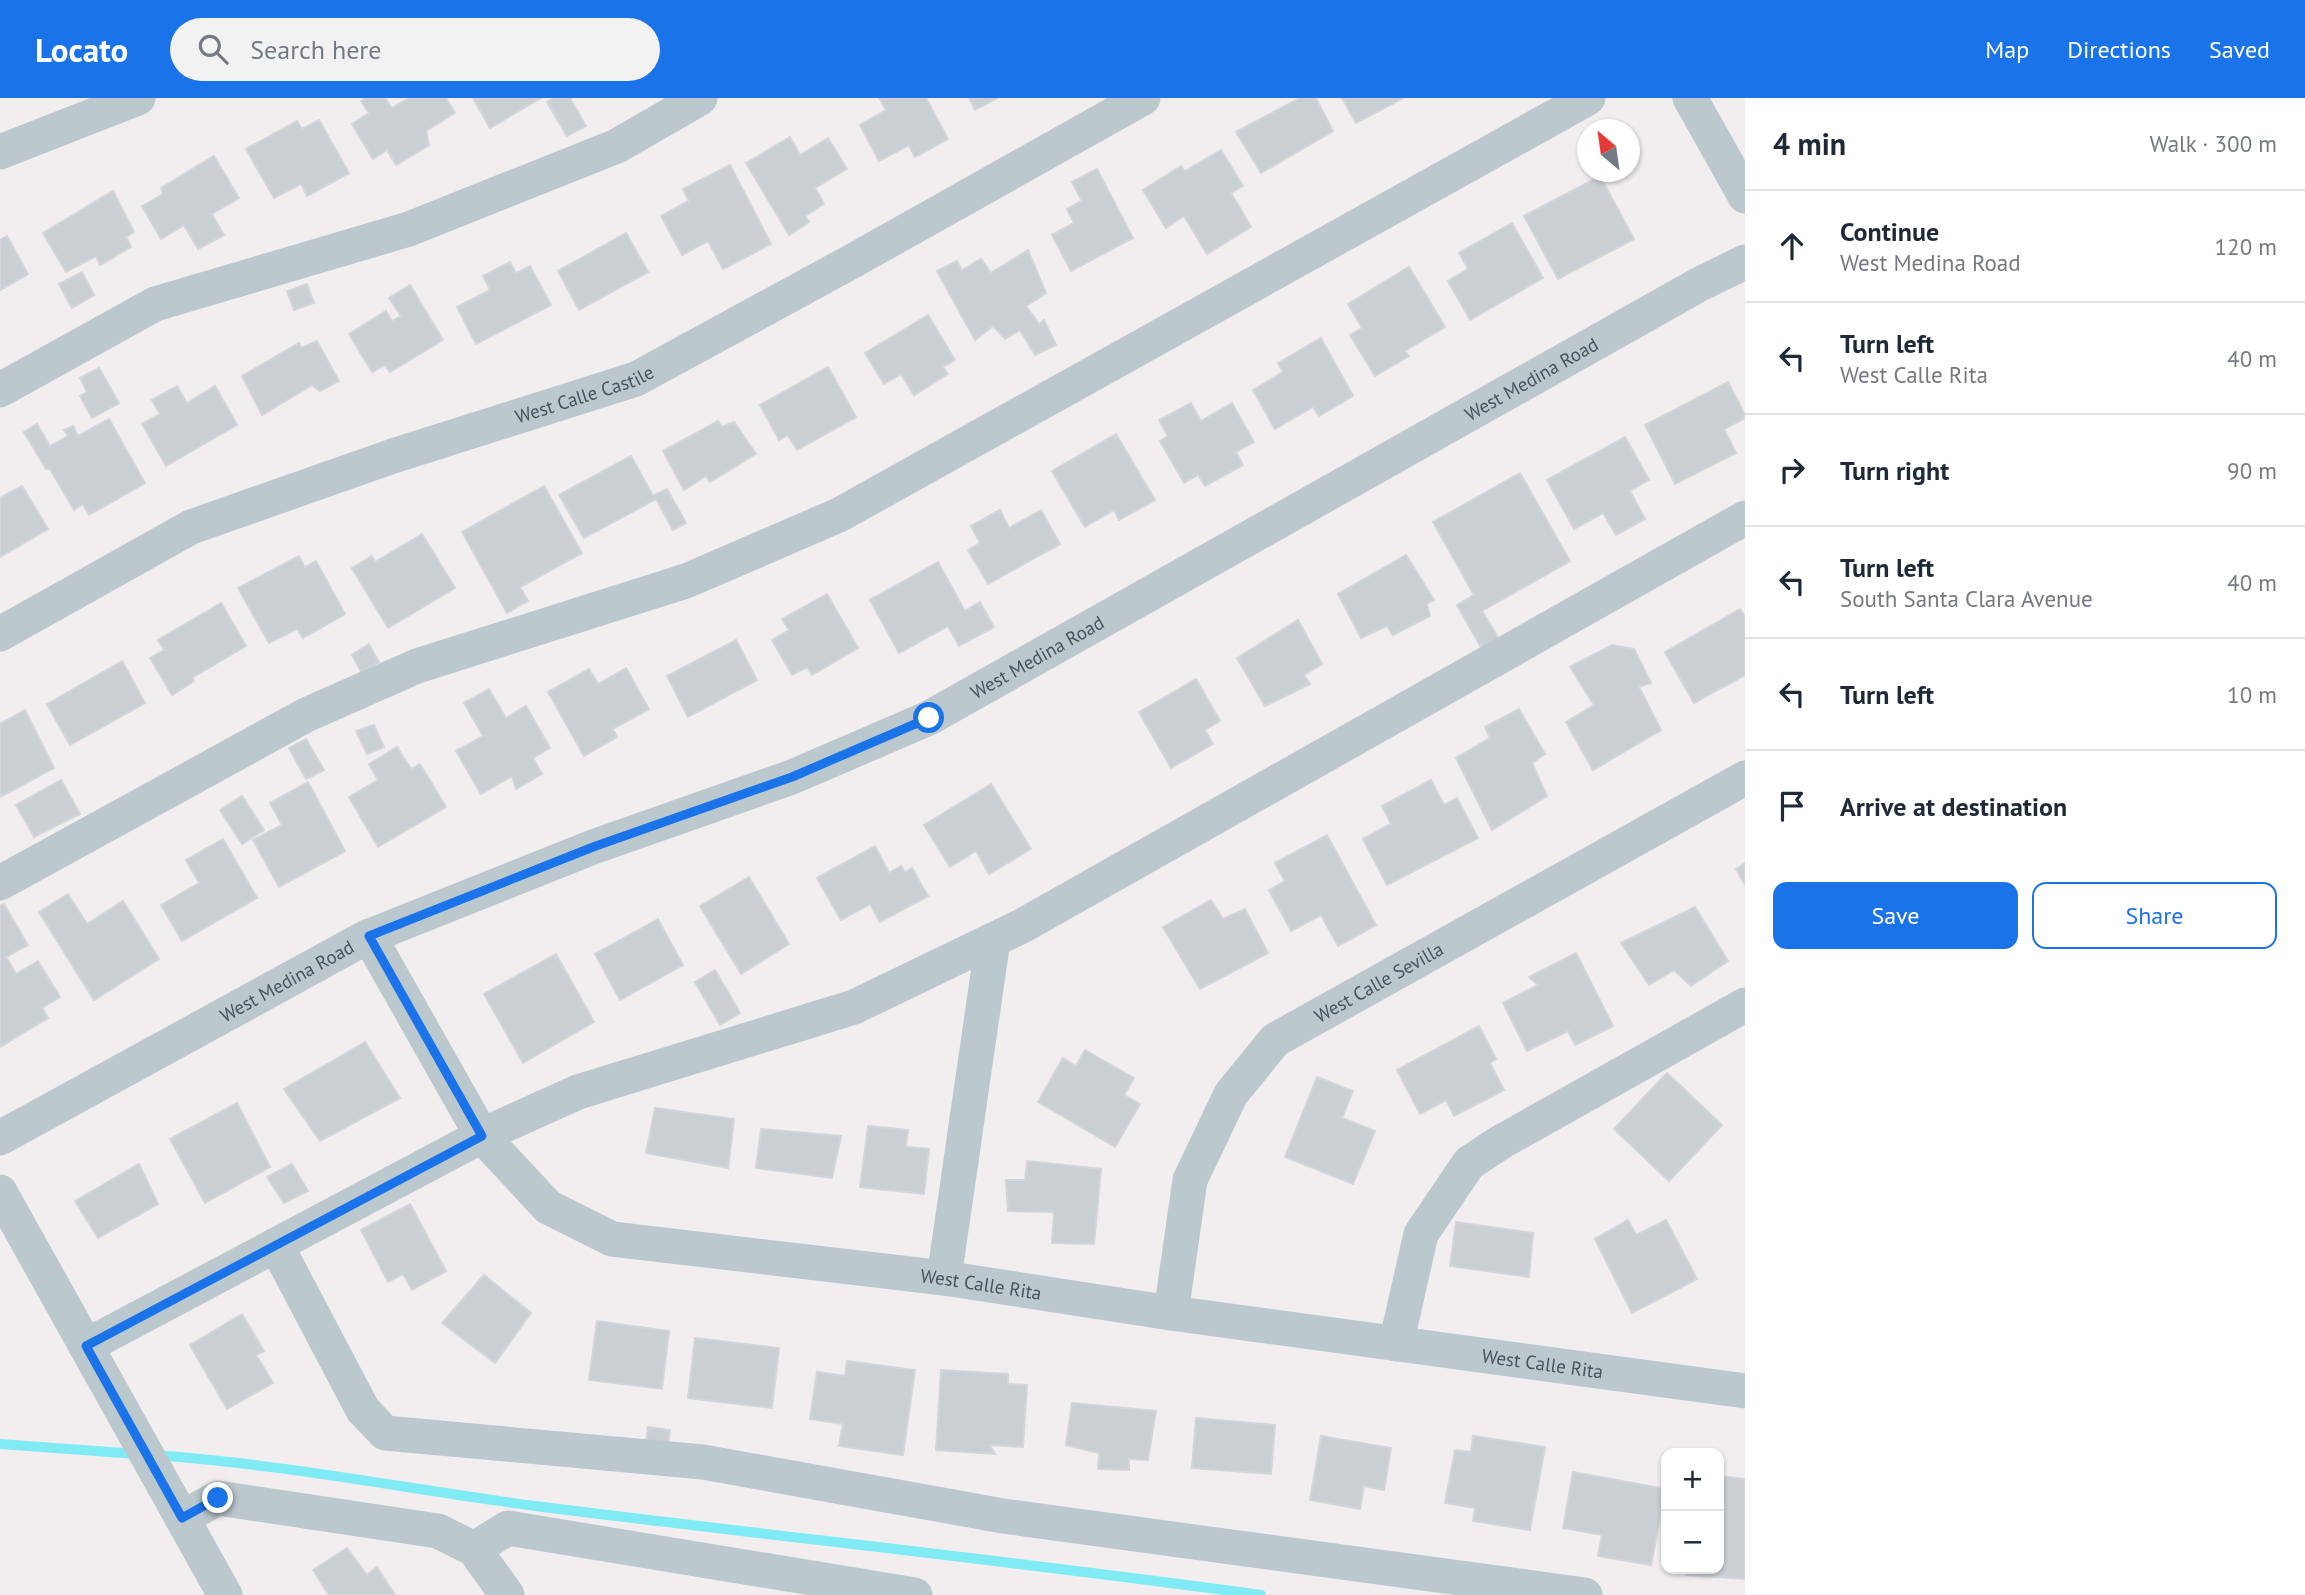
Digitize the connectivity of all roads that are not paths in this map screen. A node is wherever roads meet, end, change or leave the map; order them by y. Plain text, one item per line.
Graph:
1 (138, 98) edge
2 (700, 98) edge
3 (1143, 98) edge
4 (1588, 98) edge
5 (1690, 98) edge
6 (0, 152) edge
7 (1745, 196) edge
8 (1745, 262) edge
9 (0, 390) edge
10 (1745, 518) edge
11 (0, 634) edge
12 (1745, 778) edge
13 (0, 883) edge
14 (369, 936) junction
15 (993, 940) junction
16 (1745, 1005) edge
17 (482, 1136) junction
18 (0, 1138) edge
19 (0, 1192) edge
20 (276, 1245) junction
21 (944, 1278) junction
22 (1171, 1313) junction
23 (1396, 1344) junction
24 (86, 1346) junction
25 (1745, 1391) edge
26 (182, 1518) junction
27 (474, 1549) junction
28 (225, 1595) edge
29 (507, 1595) edge
30 (915, 1595) edge
31 (1585, 1595) edge

1 - 6 street
2 - 9 street
3 - 11 street, West Calle Castile
4 - 13 street
5 - 7 street
8 - 14 street, West Medina Road
10 - 15 street
12 - 22 street, West Calle Sevilla
14 - 17 street, West Calle Rita
14 - 18 street, West Medina Road
15 - 17 street
15 - 21 street
16 - 23 street
17 - 20 street
17 - 21 street, West Calle Rita
19 - 24 street
20 - 24 street
20 - 31 street
21 - 22 street, West Calle Rita
22 - 23 street, West Calle Rita
23 - 25 street, West Calle Rita
24 - 26 street
26 - 27 street
26 - 28 street
27 - 29 street
27 - 30 street

